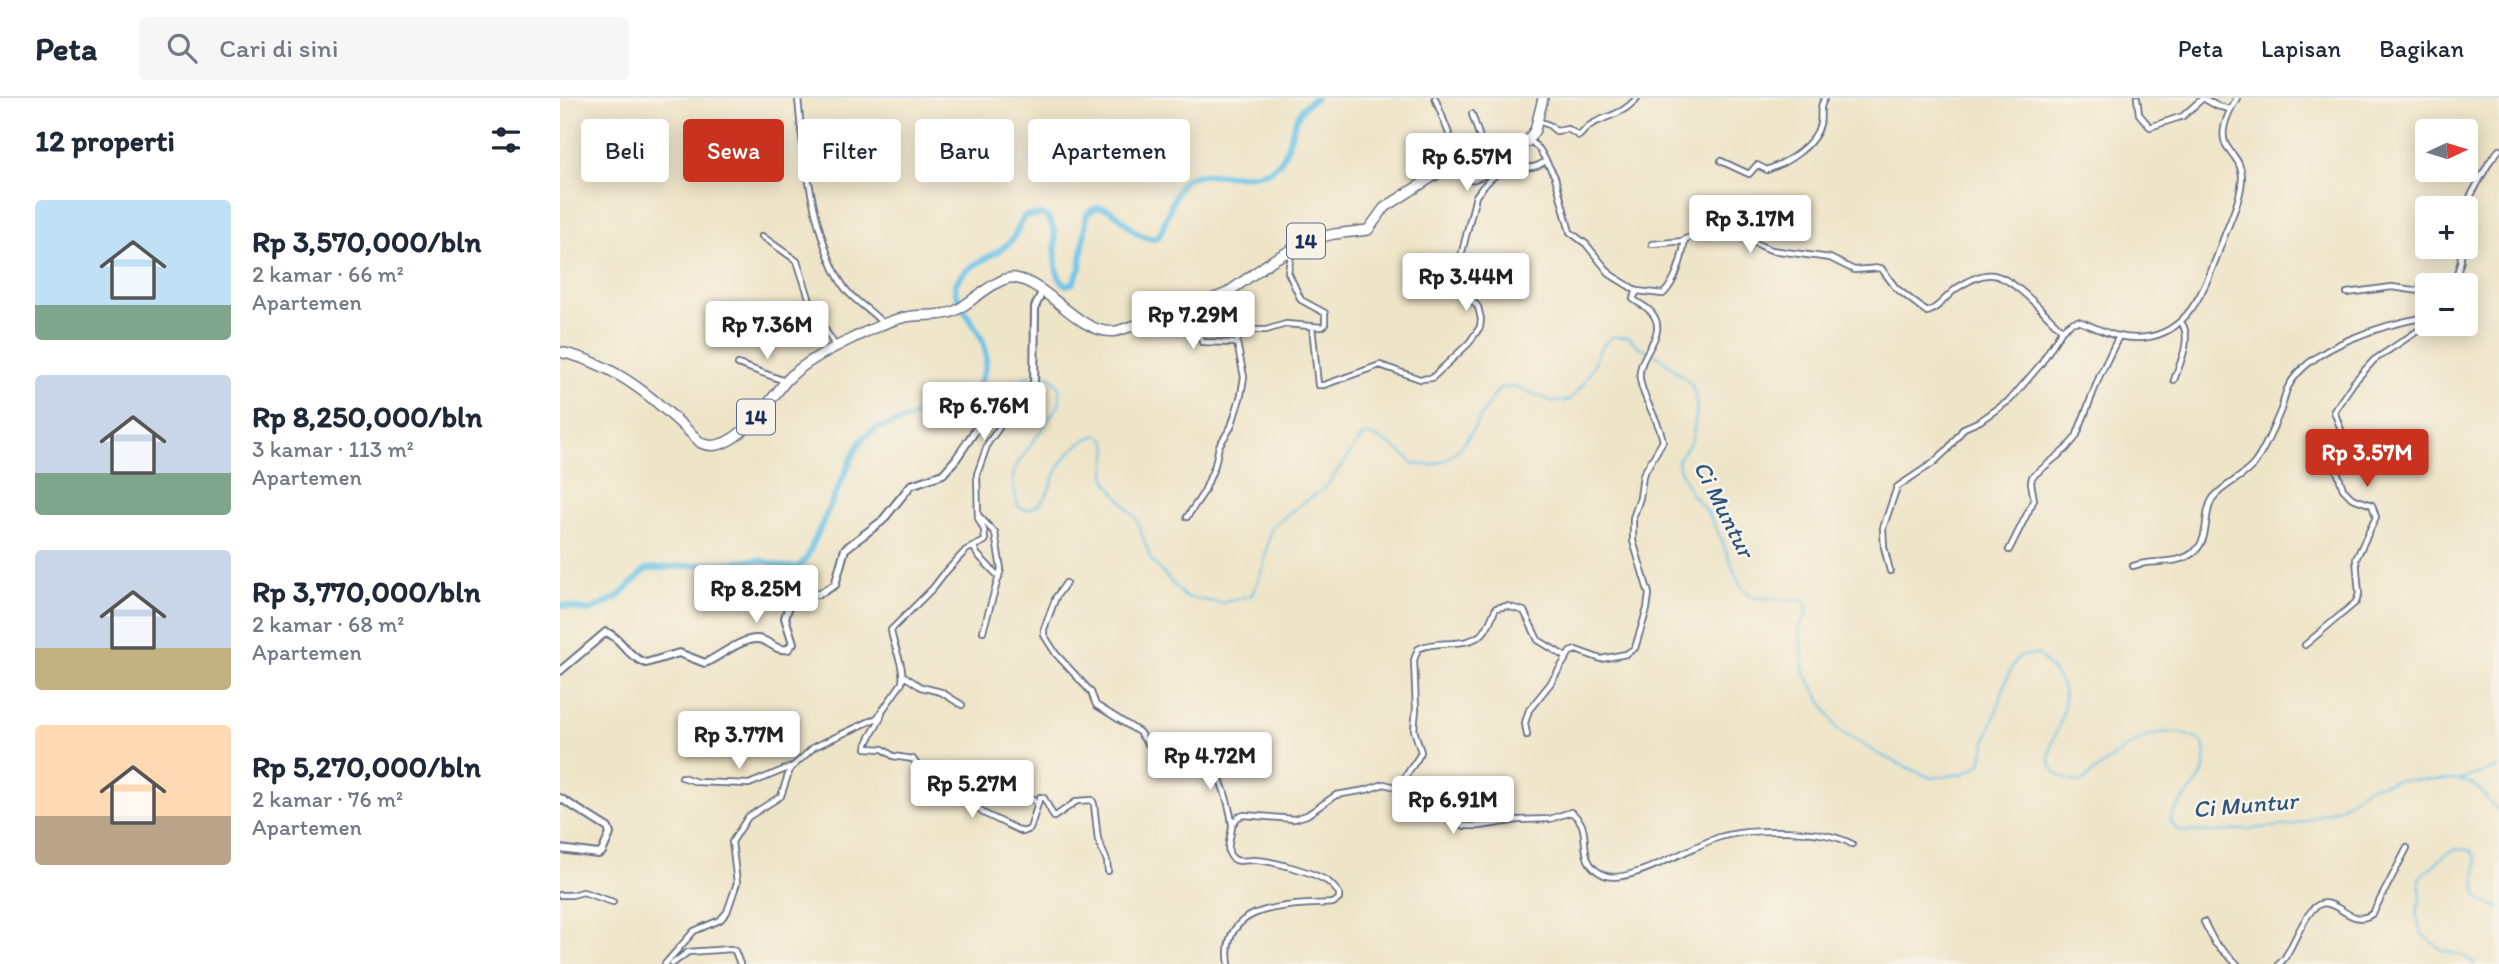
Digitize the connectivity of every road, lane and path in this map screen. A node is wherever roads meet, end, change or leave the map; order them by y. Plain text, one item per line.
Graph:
1 (798, 98) edge
2 (1435, 98) edge
3 (1543, 98) edge
4 (1637, 98) edge
5 (1825, 98) edge
6 (2137, 98) edge
7 (2237, 98) edge
8 (2230, 109) junction
9 (1472, 114) dead end
10 (1537, 121) junction
11 (1530, 140) junction
12 (1484, 150) junction
13 (2499, 150) edge
14 (1546, 160) junction
15 (1721, 161) dead end
16 (1459, 163) junction
17 (1489, 172) dead end
18 (2471, 196) edge
19 (762, 236) dead end
20 (1684, 241) junction
21 (1652, 244) dead end
22 (1292, 249) junction
23 (2415, 290) edge
24 (1637, 291) junction
25 (1042, 292) junction
26 (2347, 293) dead end
27 (1192, 307) junction
28 (2415, 320) edge
29 (2181, 322) junction
30 (883, 324) junction
31 (1312, 326) junction
32 (2062, 330) junction
33 (2415, 333) edge
34 (2119, 336) junction
35 (1237, 343) junction
36 (836, 347) junction
37 (560, 352) edge
38 (738, 365) dead end
39 (2174, 380) dead end
40 (786, 382) junction
41 (1000, 411) junction
42 (978, 515) junction
43 (1187, 517) dead end
44 (974, 547) junction
45 (2009, 550) dead end
46 (2133, 566) dead end
47 (1891, 571) dead end
48 (999, 577) junction
49 (1066, 583) dead end
50 (983, 631) dead end
51 (2305, 645) dead end
52 (1566, 657) junction
53 (560, 671) edge
54 (903, 675) junction
55 (962, 705) dead end
56 (882, 712) junction
57 (1527, 735) dead end
58 (793, 766) junction
59 (682, 777) dead end
60 (1022, 789) dead end
61 (1404, 790) junction
62 (560, 798) edge
63 (1037, 804) junction
64 (1232, 825) junction
65 (1852, 844) dead end
66 (2407, 848) dead end
67 (560, 849) edge
68 (1108, 871) dead end
69 (560, 895) edge
70 (613, 902) dead end
71 (2204, 922) dead end
72 (665, 964) edge
73 (672, 964) edge
74 (740, 964) edge
75 (1229, 964) edge
76 (2237, 964) edge
77 (2279, 964) edge

1 - 30 street
2 - 16 street
3 - 10 highway
4 - 10 street
5 - 15 street
6 - 8 street
7 - 8 street
8 - 29 street
9 - 12 street
10 - 11 highway
11 - 12 highway, 14
11 - 14 street
12 - 16 highway, 14
13 - 18 street
14 - 24 street
14 - 31 street
16 - 17 street
16 - 22 highway, 14
19 - 36 street
20 - 21 street
20 - 24 street
20 - 32 street
22 - 27 highway, 14
22 - 31 street
23 - 26 street
24 - 52 street
25 - 27 highway, 14
25 - 30 highway, 14
25 - 41 main road
27 - 35 street
28 - 46 street
29 - 34 street
29 - 39 street
30 - 36 highway, 14
31 - 35 street
32 - 34 street
32 - 47 street
33 - 51 street
34 - 45 street
35 - 43 street
36 - 40 highway, 14
37 - 40 highway, 14
38 - 40 street
41 - 42 street
41 - 53 main road
42 - 44 street
42 - 48 street
44 - 48 street
44 - 54 street
48 - 50 street
49 - 64 street
52 - 57 street
52 - 61 street
54 - 55 street
54 - 56 street
56 - 58 street
56 - 63 street
58 - 59 street
58 - 72 street
60 - 63 street
61 - 64 street
61 - 65 street
62 - 67 main road
63 - 68 street
64 - 75 street
66 - 77 street
69 - 70 street
71 - 76 street
73 - 74 street

